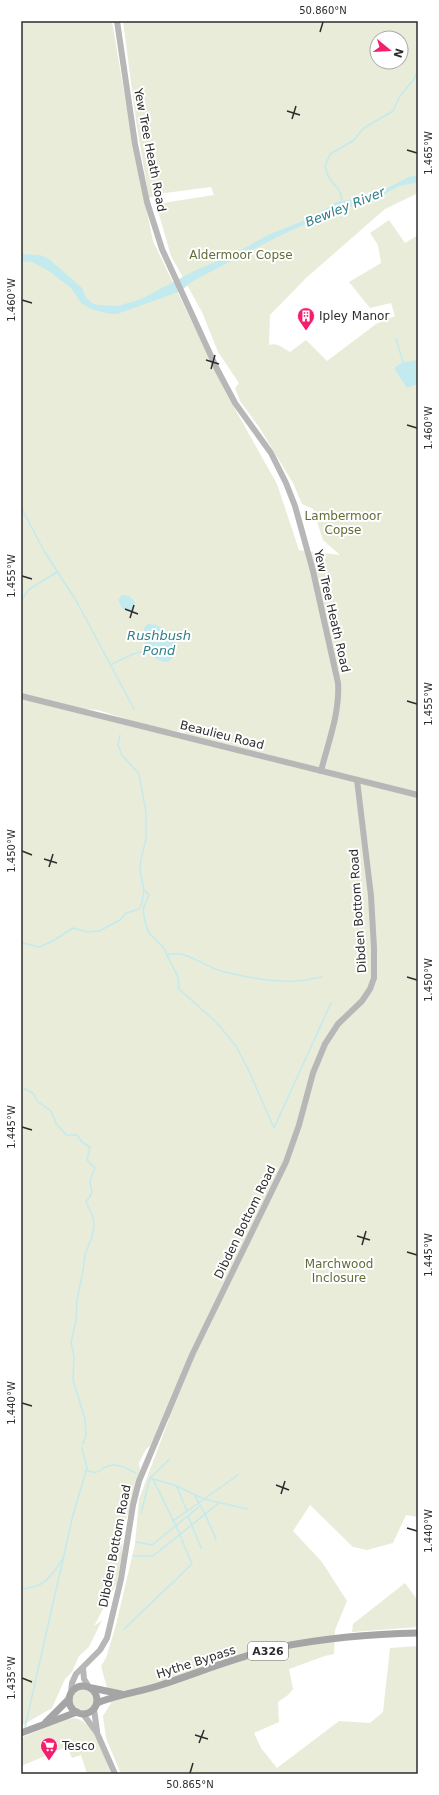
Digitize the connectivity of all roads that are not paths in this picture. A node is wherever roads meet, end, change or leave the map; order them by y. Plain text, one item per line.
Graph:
1 (117, 21) edge
2 (21, 696) edge
3 (321, 771) junction
4 (358, 780) junction
5 (418, 795) edge
6 (418, 1633) edge
7 (83, 1668) junction
8 (91, 1687) junction
9 (122, 1694) junction
10 (70, 1696) junction
11 (96, 1706) junction
12 (80, 1713) junction
13 (44, 1724) junction
14 (21, 1733) edge
15 (97, 1733) junction
16 (114, 1774) edge

1 - 3 street, Yew Tree Heath Road
2 - 3 street, Beaulieu Road
3 - 4 street, Beaulieu Road
4 - 5 street, Beaulieu Road
4 - 7 street, Dibden Bottom Road
6 - 9 main road, Hythe Bypass / A326
7 - 8 street
7 - 10 street, Dibden Bottom Road
8 - 9 main road, Hythe Bypass / A326
8 - 10 main road
8 - 11 main road
9 - 11 main road, Hythe Bypass / A326
10 - 12 main road
10 - 13 main road
11 - 12 main road
11 - 15 street
12 - 13 main road
12 - 15 street
13 - 14 main road
15 - 16 street

